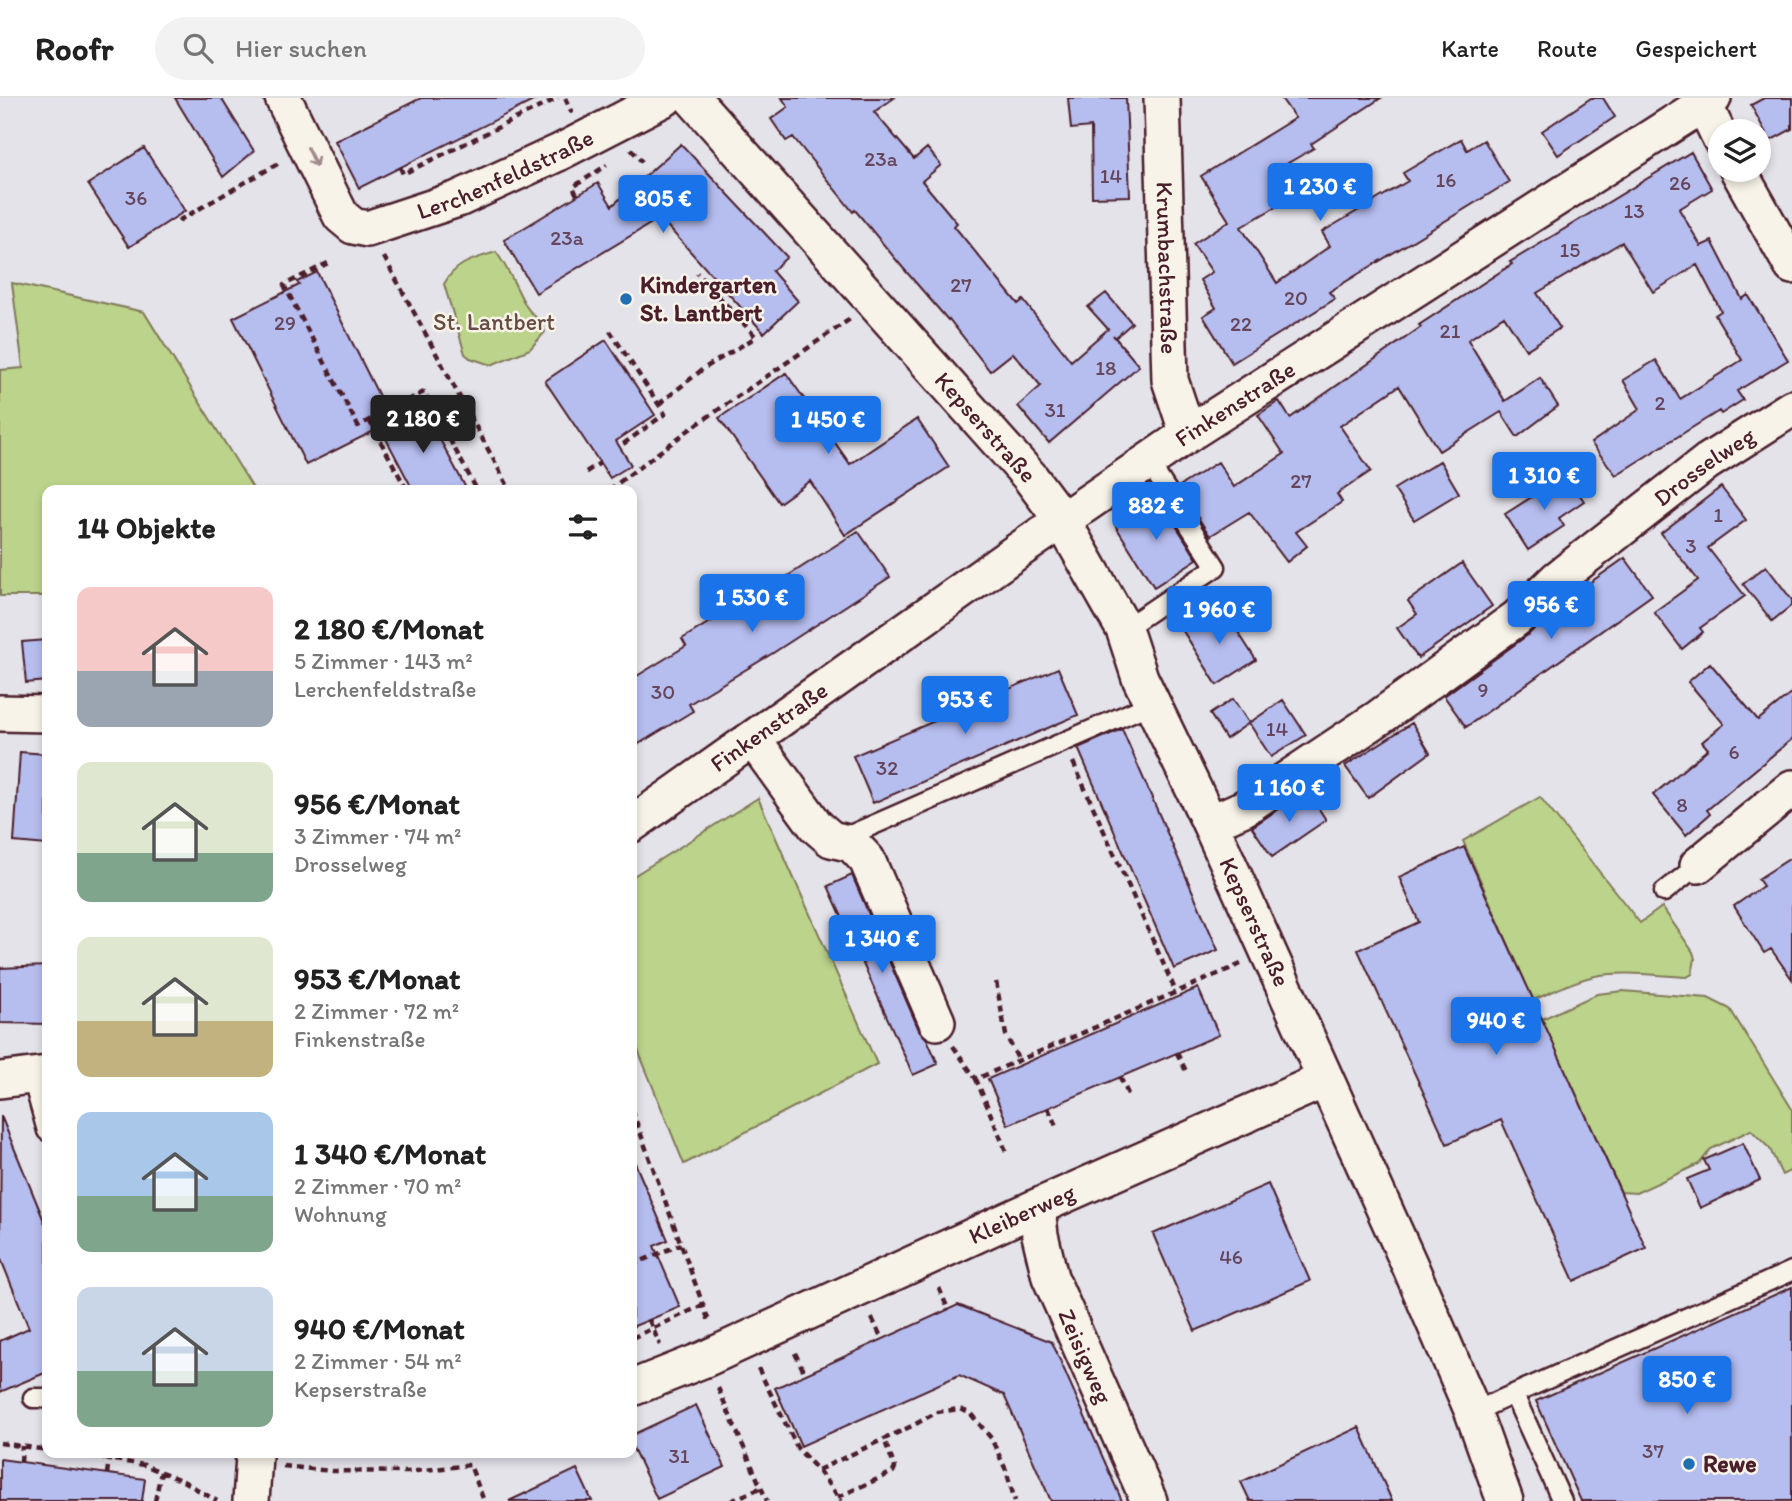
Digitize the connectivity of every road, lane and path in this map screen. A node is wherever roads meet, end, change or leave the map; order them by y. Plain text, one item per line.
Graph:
1 (283, 98) edge
2 (558, 98) edge
3 (665, 98) edge
4 (692, 98) edge
5 (1162, 98) edge
6 (1706, 100) edge
7 (517, 109) dead end
8 (520, 117) junction
9 (1713, 119) edge
10 (444, 145) dead end
11 (448, 153) junction
12 (284, 161) dead end
13 (400, 167) dead end
14 (1745, 182) edge
15 (178, 221) dead end
16 (354, 223) junction
17 (328, 263) dead end
18 (1792, 266) edge
19 (697, 273) dead end
20 (859, 313) dead end
21 (610, 331) dead end
22 (659, 404) junction
23 (1792, 408) edge
24 (369, 420) junction
25 (444, 428) junction
26 (436, 432) dead end
27 (1188, 433) junction
28 (619, 446) dead end
29 (1148, 461) junction
30 (600, 463) dead end
31 (586, 472) dead end
32 (404, 485) edge
33 (474, 485) edge
34 (507, 485) edge
35 (616, 485) edge
36 (1062, 520) junction
37 (1124, 629) junction
38 (1153, 703) junction
39 (0, 713) edge
40 (42, 714) edge
41 (752, 739) junction
42 (1064, 742) junction
43 (1792, 788) edge
44 (637, 820) edge
45 (1210, 823) junction
46 (838, 841) junction
47 (1698, 865) joint
48 (1664, 892) dead end
49 (1252, 960) dead end
50 (996, 982) dead end
51 (1176, 992) junction
52 (937, 1022) joint
53 (1177, 1053) dead end
54 (1018, 1061) junction
55 (1186, 1071) dead end
56 (26, 1077) edge
57 (1120, 1077) dead end
58 (976, 1079) junction
59 (1324, 1080) junction
60 (1129, 1096) dead end
61 (1048, 1108) dead end
62 (42, 1117) edge
63 (637, 1124) edge
64 (1057, 1128) dead end
65 (1006, 1151) dead end
66 (1037, 1207) junction
67 (681, 1244) junction
68 (637, 1263) edge
69 (1792, 1271) edge
70 (939, 1289) dead end
71 (704, 1305) junction
72 (948, 1309) dead end
73 (872, 1318) dead end
74 (649, 1320) dead end
75 (652, 1328) junction
76 (637, 1336) edge
77 (882, 1339) dead end
78 (660, 1345) dead end
79 (794, 1351) dead end
80 (713, 1355) junction
81 (758, 1367) dead end
82 (805, 1374) dead end
83 (637, 1386) edge
84 (1514, 1395) junction
85 (1473, 1412) junction
86 (884, 1440) junction
87 (0, 1443) edge
88 (22, 1447) junction
89 (42, 1449) edge
90 (103, 1458) edge
91 (109, 1459) junction
92 (253, 1459) joint
93 (21, 1462) dead end
94 (818, 1471) junction
95 (161, 1472) junction
96 (107, 1474) dead end
97 (762, 1487) junction
98 (840, 1499) edge
99 (155, 1501) edge
100 (217, 1501) edge
101 (251, 1501) edge
102 (485, 1501) edge
103 (731, 1501) edge
104 (767, 1501) edge
105 (1015, 1501) edge
106 (1149, 1501) edge
107 (1505, 1501) edge
108 (1562, 1501) edge

1 -> 16 street
2 - 8 path
3 - 16 street, Lerchenfeldstraße
4 - 36 street, Kepserstraße
5 - 27 street, Krumbachstraße
6 - 9 street
6 - 27 street, Finkenstraße
7 - 8 path
8 - 11 path
10 - 11 path
11 - 13 path
12 - 15 path
14 - 18 street
16 - 34 path
17 - 24 path
19 - 22 path
20 - 35 path
21 - 22 path
22 - 28 path
23 - 45 street, Drosselweg
24 - 25 path
24 - 32 path
25 - 26 path
25 - 33 path
27 - 29 street, Finkenstraße
29 - 36 street, Finkenstraße
29 - 37 lane
30 - 31 path
36 - 37 street, Kepserstraße
36 - 41 street, Finkenstraße
37 - 38 street, Kepserstraße
38 - 42 lane
38 - 45 street, Kepserstraße
39 - 40 street
41 - 44 street, Finkenstraße
41 - 46 street
42 - 46 lane
42 - 51 path
43 - 47 street
45 - 59 street, Kepserstraße
46 - 52 street
47 - 48 lane
49 - 51 path
50 - 54 path
51 - 54 path
52 - 58 path
53 - 55 path
54 - 58 path
56 - 62 lane
57 - 60 path
58 - 65 path
59 - 66 street, Kleiberweg
59 - 85 street, Kepserstraße
61 - 64 path
63 - 67 path
66 - 80 street, Kleiberweg
66 - 106 street, Zeisigweg
67 - 68 path
67 - 71 path
69 - 84 lane
70 - 72 path
71 - 75 path
71 - 80 path
73 - 77 path
74 - 75 path
75 - 76 path
75 - 78 path
79 - 82 path
80 - 83 street, Kleiberweg
80 - 97 path
81 - 94 path
84 - 85 lane
84 - 108 lane
85 - 107 street, Kepserstraße
86 - 94 path
86 - 98 path
86 - 105 path
87 - 88 path
88 - 89 path
88 - 93 path
90 - 91 path
91 - 95 path
91 - 96 path
92 - 101 street
92 - 102 path
94 - 98 path
95 - 99 path
95 - 100 path
97 - 103 path
97 - 104 path

